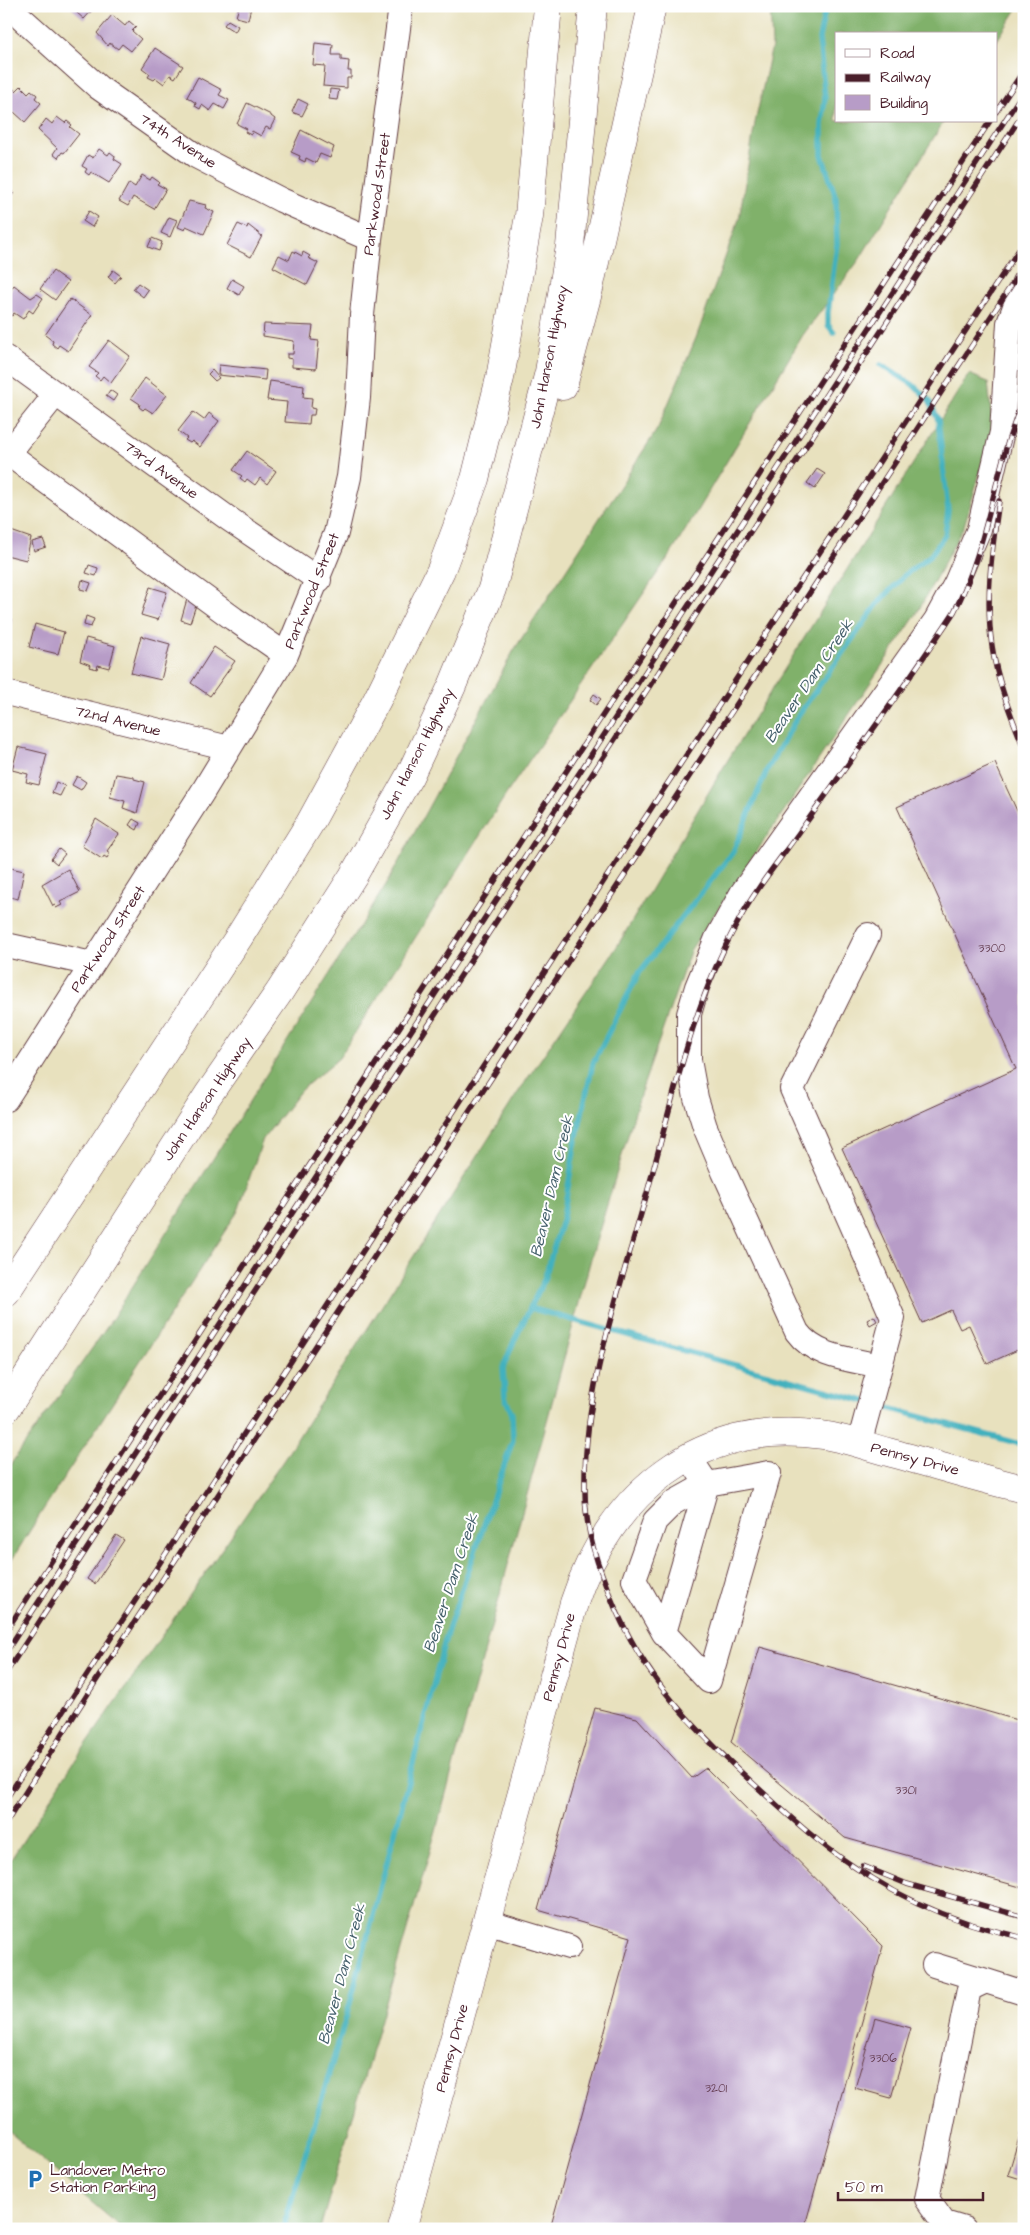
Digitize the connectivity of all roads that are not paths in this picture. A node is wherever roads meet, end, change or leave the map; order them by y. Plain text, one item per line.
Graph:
1 (10, 6) edge
2 (401, 6) edge
3 (548, 6) edge
4 (593, 6) edge
5 (652, 6) edge
6 (370, 239) junction
7 (1024, 282) edge
8 (6, 358) edge
9 (55, 395) junction
10 (7, 453) edge
11 (510, 523) junction
12 (319, 580) junction
13 (286, 655) junction
14 (6, 693) edge
15 (229, 748) junction
16 (868, 934) dead end
17 (6, 945) edge
18 (92, 964) junction
19 (6, 1099) edge
20 (6, 1292) edge
21 (877, 1375) junction
22 (6, 1409) edge
23 (859, 1444) junction
24 (689, 1458) junction
25 (707, 1484) junction
26 (1024, 1488) edge
27 (664, 1633) junction
28 (486, 1922) junction
29 (569, 1947) dead end
30 (934, 1965) dead end
31 (986, 1981) junction
32 (1024, 1993) edge
33 (402, 2229) edge
34 (964, 2229) edge

1 - 6 street, 74th Avenue
2 - 6 street, Parkwood Street
3 - 20 main road
4 - 11 main road, John Hanson Highway
5 - 11 main road
6 - 12 street, Parkwood Street
7 - 21 street
8 - 9 street, 73rd Avenue
9 - 10 street
9 - 12 street, 73rd Avenue
10 - 13 street
11 - 22 main road, John Hanson Highway
12 - 13 street, Parkwood Street
13 - 15 street, Parkwood Street
14 - 15 street, 72nd Avenue
15 - 18 street, Parkwood Street
16 - 21 street
17 - 18 street
18 - 19 street, Parkwood Street
21 - 23 street
23 - 24 main road, Pennsy Drive
23 - 26 main road, Pennsy Drive
24 - 25 street
24 - 28 main road, Pennsy Drive
25 - 27 street
25 - 27 street
25 - 27 street
28 - 29 street
28 - 33 main road, Pennsy Drive
30 - 31 street
31 - 32 street
31 - 34 street

